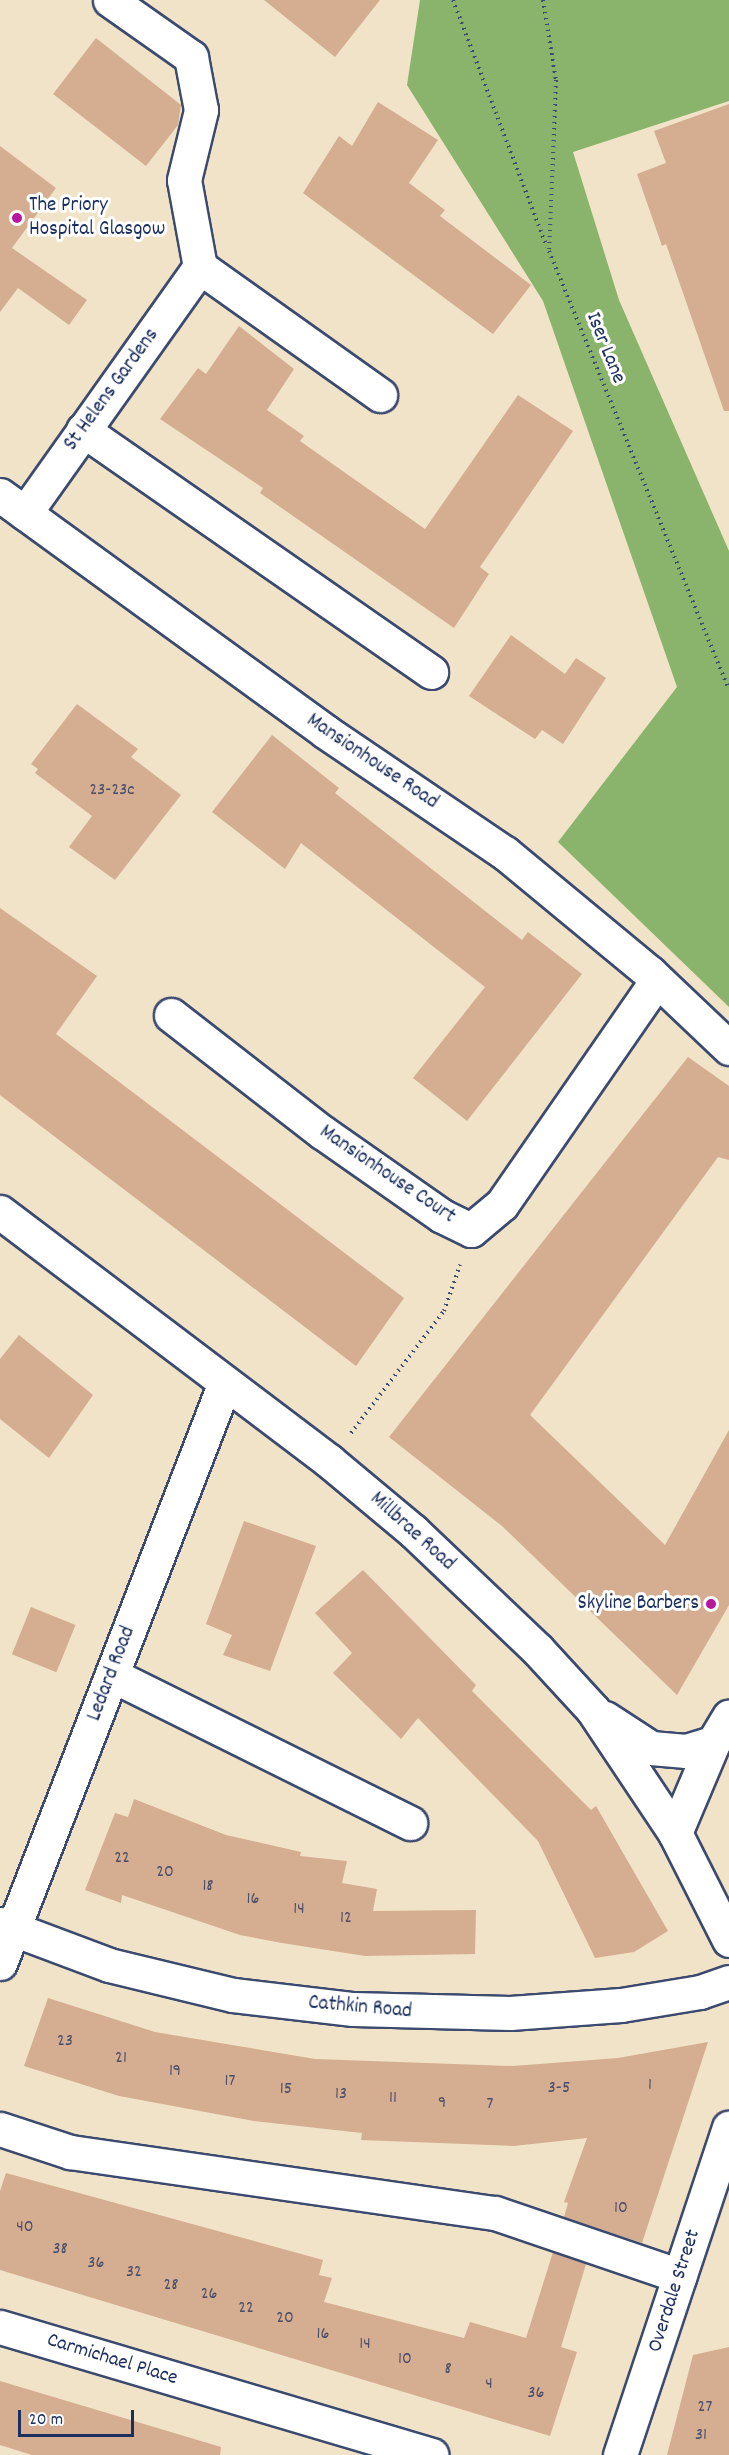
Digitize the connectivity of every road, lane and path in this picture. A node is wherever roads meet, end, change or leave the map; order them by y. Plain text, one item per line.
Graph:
1 (110, 0) edge
2 (453, 0) edge
3 (543, 0) edge
4 (549, 251) junction
5 (200, 267) junction
6 (380, 395) dead end
7 (83, 430) junction
8 (13, 504) edge
9 (432, 672) dead end
10 (729, 689) edge
11 (657, 980) junction
12 (171, 1015) dead end
13 (729, 1048) edge
14 (0, 1212) edge
15 (471, 1230) junction
16 (224, 1385) junction
17 (329, 1461) junction
18 (112, 1675) junction
19 (593, 1710) junction
20 (721, 1730) edge
21 (410, 1823) dead end
22 (675, 1833) junction
23 (7, 1928) edge
24 (729, 1940) edge
25 (0, 1963) edge
26 (729, 1982) edge
27 (729, 2128) edge
28 (0, 2129) edge
29 (680, 2276) junction
30 (0, 2327) edge
31 (431, 2455) edge
32 (620, 2455) edge

1 - 5 street
2 - 4 path
3 - 4 path, Iser Lane
4 - 10 path, Iser Lane
5 - 6 street
5 - 7 street, St Helens Gardens
7 - 8 street, St Helens Gardens
7 - 9 street
8 - 11 street, Mansionhouse Road
11 - 13 street, Mansionhouse Road
11 - 15 street, Mansionhouse Court
12 - 15 street, Mansionhouse Court
14 - 16 street, Millbrae Road
15 - 17 path
16 - 17 street, Millbrae Road
16 - 18 street, Ledard Road
17 - 19 street, Millbrae Road
18 - 21 street
18 - 23 street, Ledard Road
19 - 20 street
19 - 22 street, Millbrae Road
20 - 22 street
22 - 24 street, Millbrae Road
23 - 25 street, Ledard Road
23 - 26 street, Cathkin Road
27 - 29 street, Overdale Street
28 - 29 street
29 - 32 street, Overdale Street
30 - 31 street, Carmichael Place

